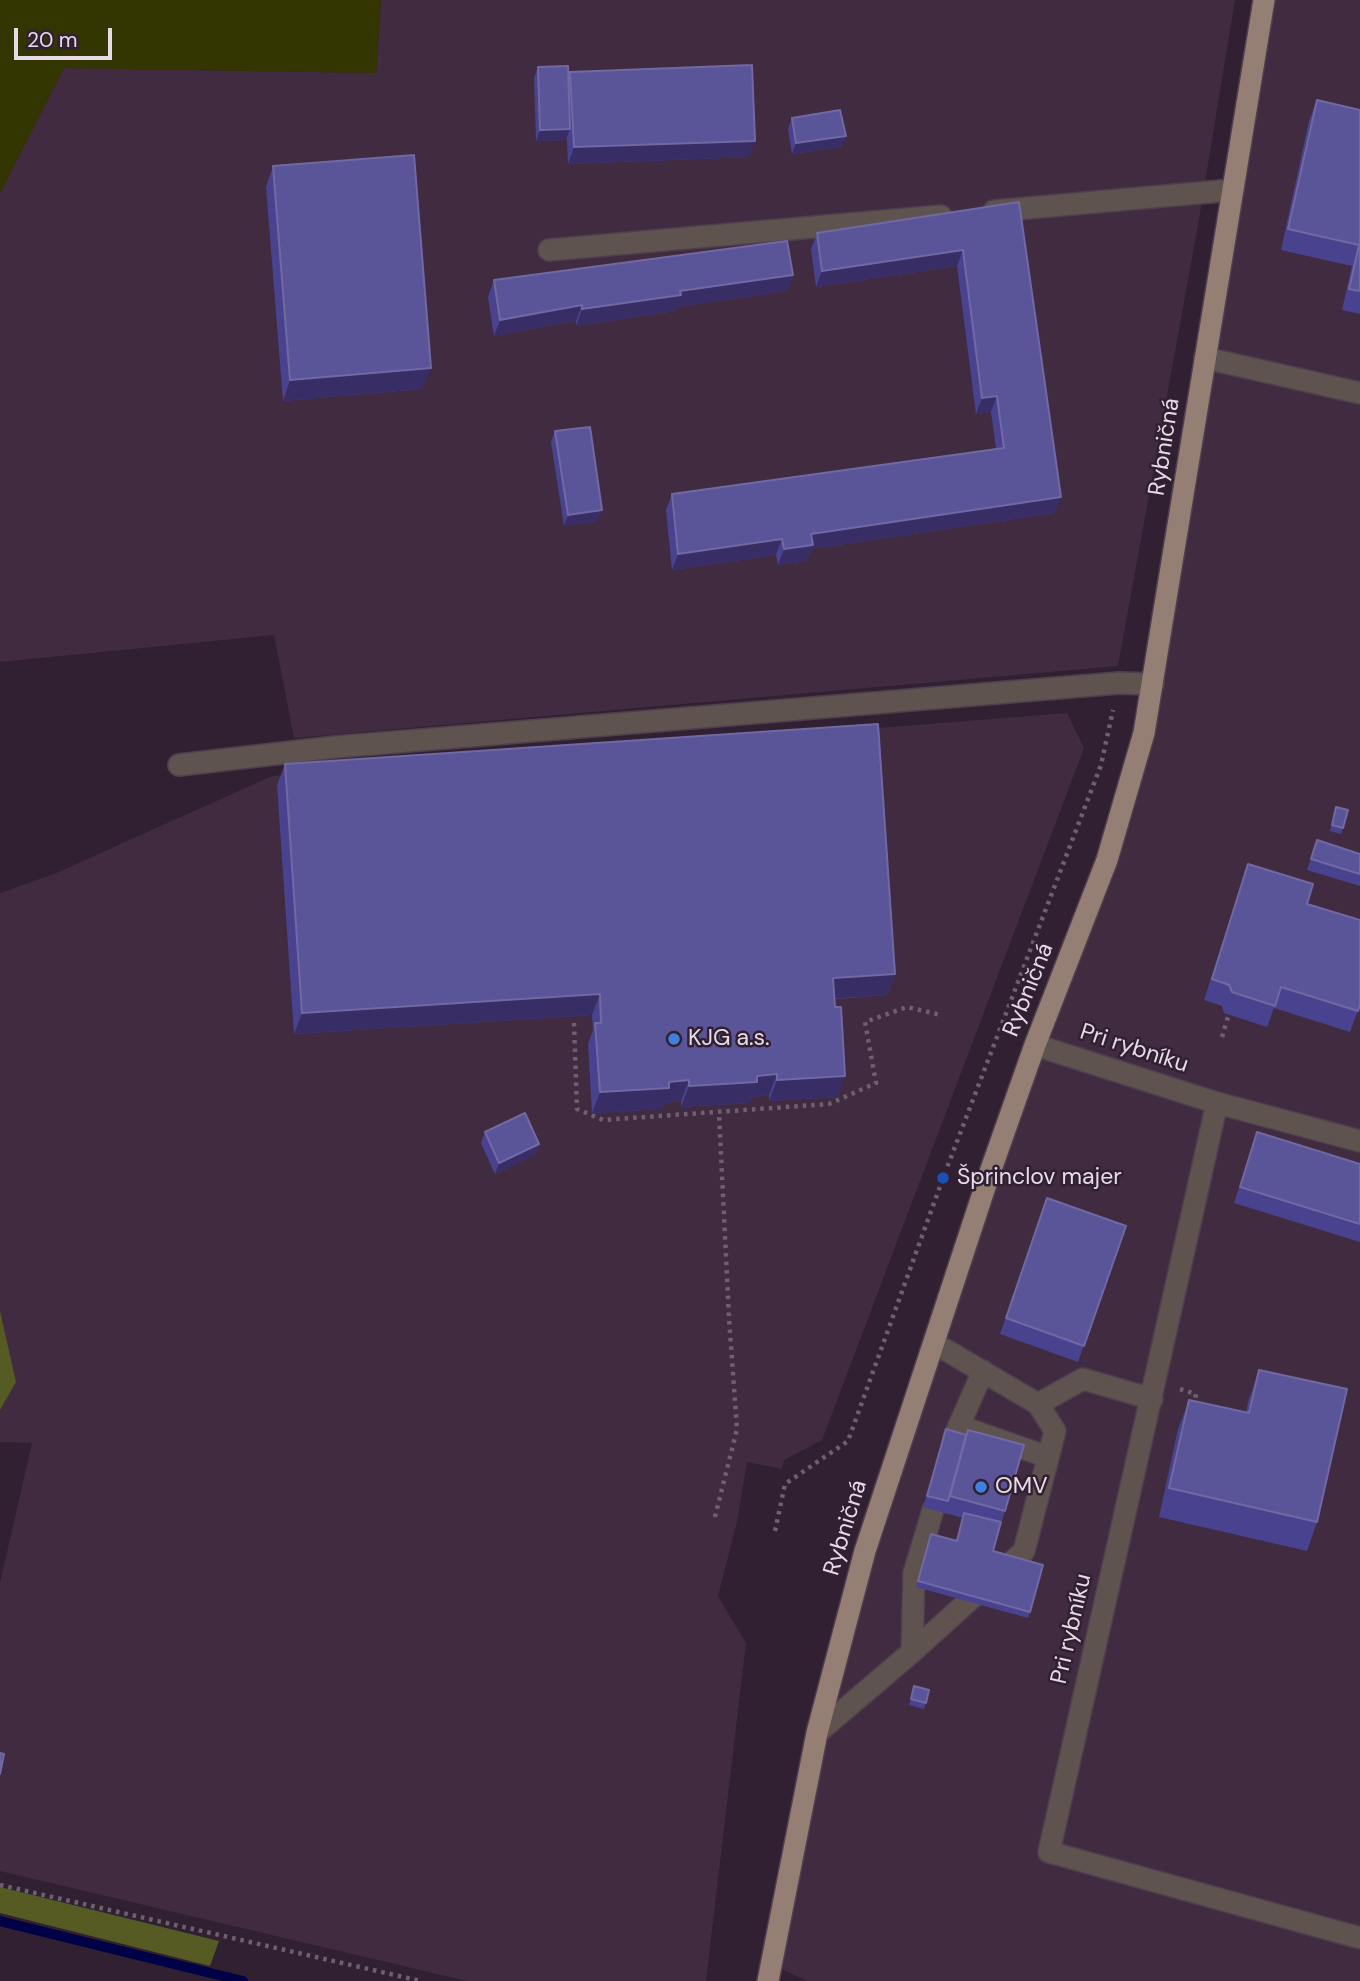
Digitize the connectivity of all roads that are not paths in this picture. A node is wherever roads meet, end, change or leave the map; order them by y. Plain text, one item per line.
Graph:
1 (1264, 0) edge
2 (1232, 191) junction
3 (549, 250) dead end
4 (1205, 358) junction
5 (1360, 393) edge
6 (1153, 684) junction
7 (179, 765) dead end
8 (1035, 1045) junction
9 (1217, 1103) junction
10 (1360, 1141) edge
11 (934, 1343) junction
12 (983, 1371) junction
13 (1154, 1391) junction
14 (1038, 1404) junction
15 (1048, 1457) junction
16 (933, 1510) edge
17 (912, 1652) junction
18 (817, 1733) junction
19 (1360, 1938) edge
20 (768, 1981) edge

1 - 2 main road, Rybničná
2 - 3 lane
2 - 4 main road, Rybničná
4 - 5 lane
4 - 6 main road, Rybničná
6 - 7 lane
6 - 8 main road, Rybničná
8 - 9 lane, Pri rybníku
8 - 11 main road, Rybničná
9 - 10 lane, Pri rybníku
9 - 13 lane, Pri rybníku
11 - 12 lane
11 - 18 main road, Rybničná
12 - 14 lane
12 - 15 lane
13 - 14 lane
13 - 19 lane, Pri rybníku
14 - 15 lane
15 - 17 lane
16 - 17 lane
17 - 18 lane
18 - 20 main road, Rybničná

